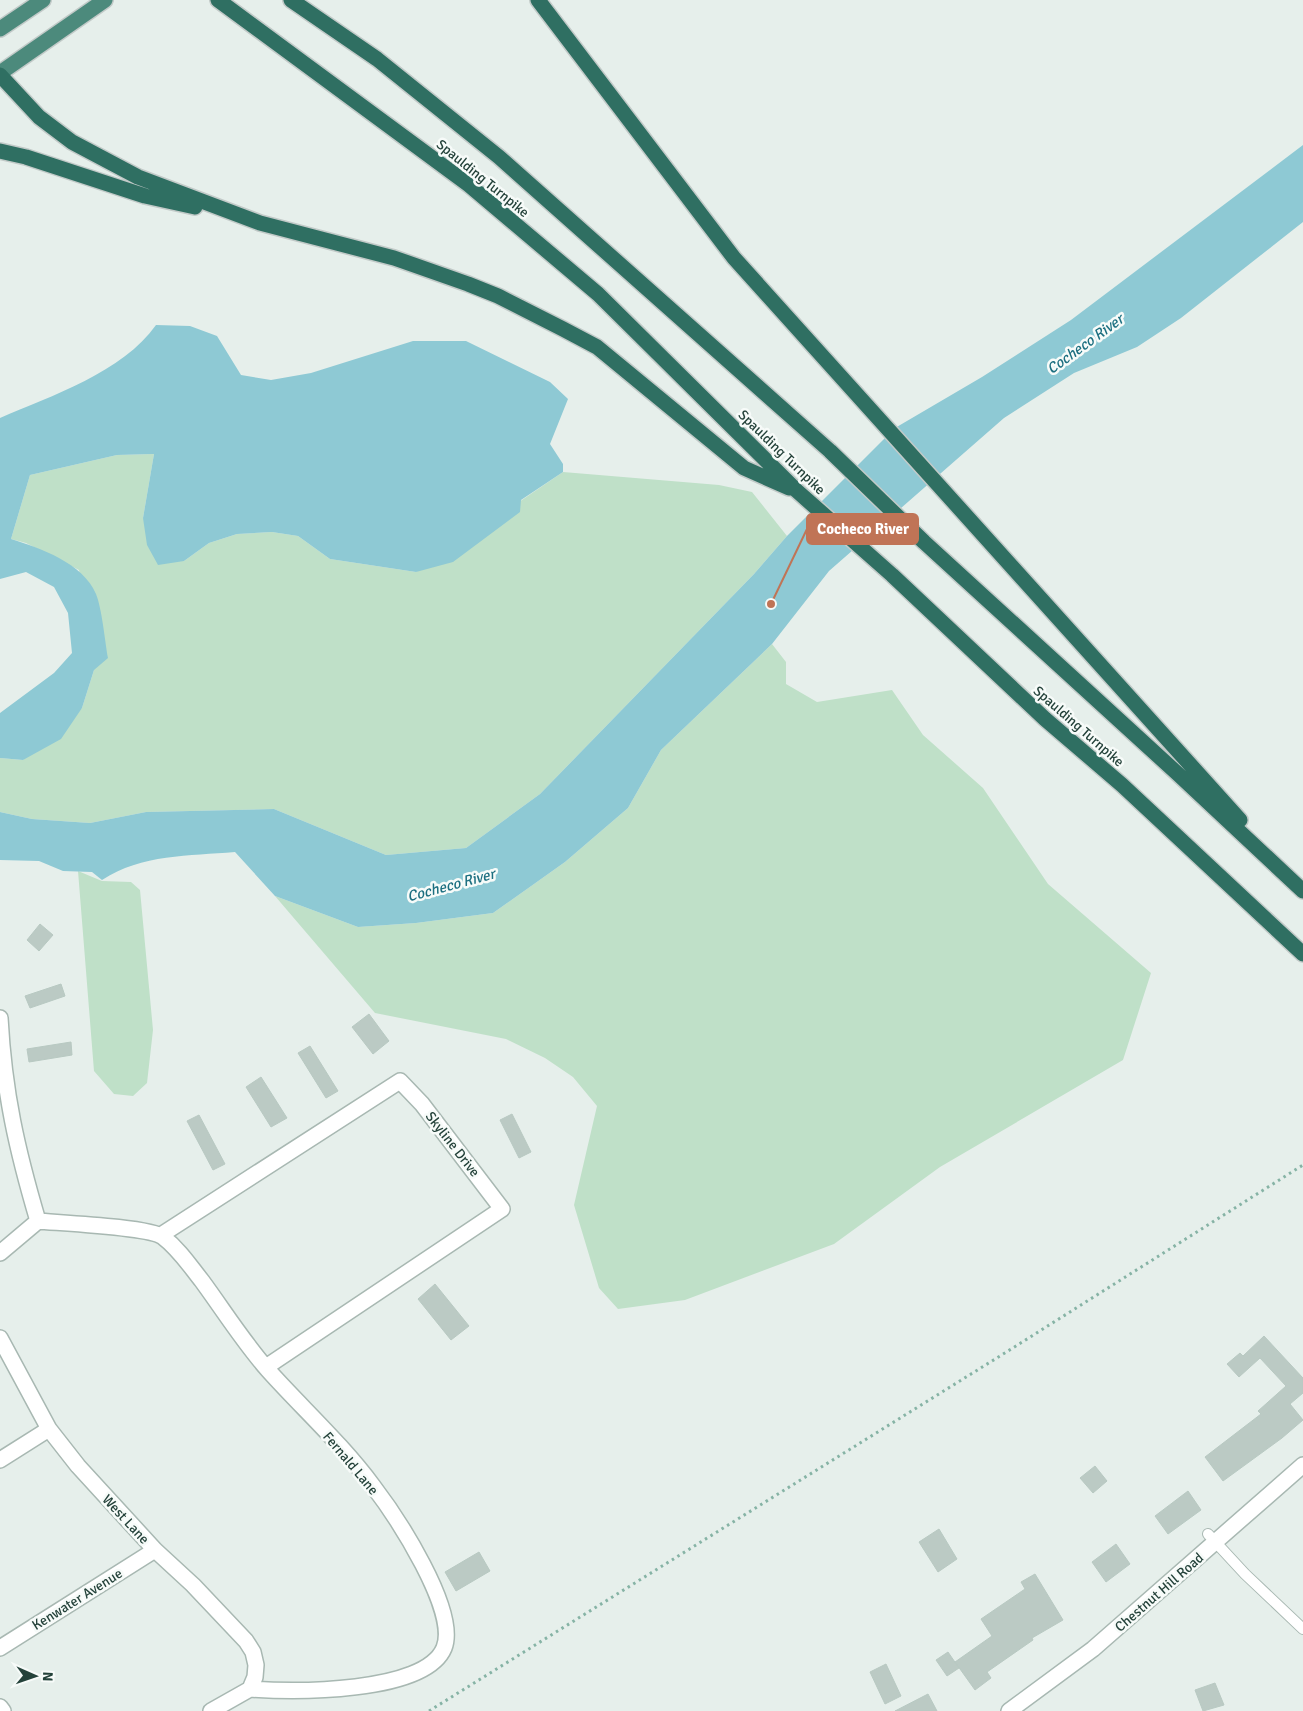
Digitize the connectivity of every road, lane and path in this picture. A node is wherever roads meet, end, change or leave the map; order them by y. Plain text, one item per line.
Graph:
1 (43, 0) edge
2 (106, 0) edge
3 (218, 0) edge
4 (291, 0) edge
5 (538, 0) edge
6 (0, 29) edge
7 (0, 74) edge
8 (0, 151) edge
9 (239, 216) junction
10 (798, 491) junction
11 (1303, 891) edge
12 (1303, 954) edge
13 (0, 1018) edge
14 (1303, 1164) edge
15 (38, 1222) junction
16 (161, 1235) junction
17 (0, 1253) edge
18 (0, 1338) edge
19 (266, 1367) junction
20 (49, 1429) junction
21 (0, 1460) edge
22 (1303, 1466) edge
23 (1212, 1538) junction
24 (155, 1550) junction
25 (1303, 1629) edge
26 (0, 1648) edge
27 (250, 1688) junction
28 (0, 1707) edge
29 (3, 1711) edge
30 (211, 1711) edge
31 (429, 1711) edge
32 (1009, 1711) edge

1 - 6 highway
2 - 7 highway
3 - 10 highway, Spaulding Turnpike
4 - 11 highway, Spaulding Turnpike
5 - 11 highway
7 - 9 highway
8 - 9 highway
9 - 10 highway
10 - 12 highway, Spaulding Turnpike
13 - 15 street
14 - 31 path
15 - 16 street
15 - 17 street
16 - 19 street, Fernald Lane
16 - 19 street, Skyline Drive
18 - 20 street, West Lane
19 - 27 street, Fernald Lane
20 - 21 street
20 - 24 street, West Lane
22 - 23 street, Chestnut Hill Road
23 - 25 lane
23 - 32 street, Chestnut Hill Road
24 - 26 street, Kenwater Avenue
24 - 27 street, West Lane
27 - 30 street
28 - 29 street

